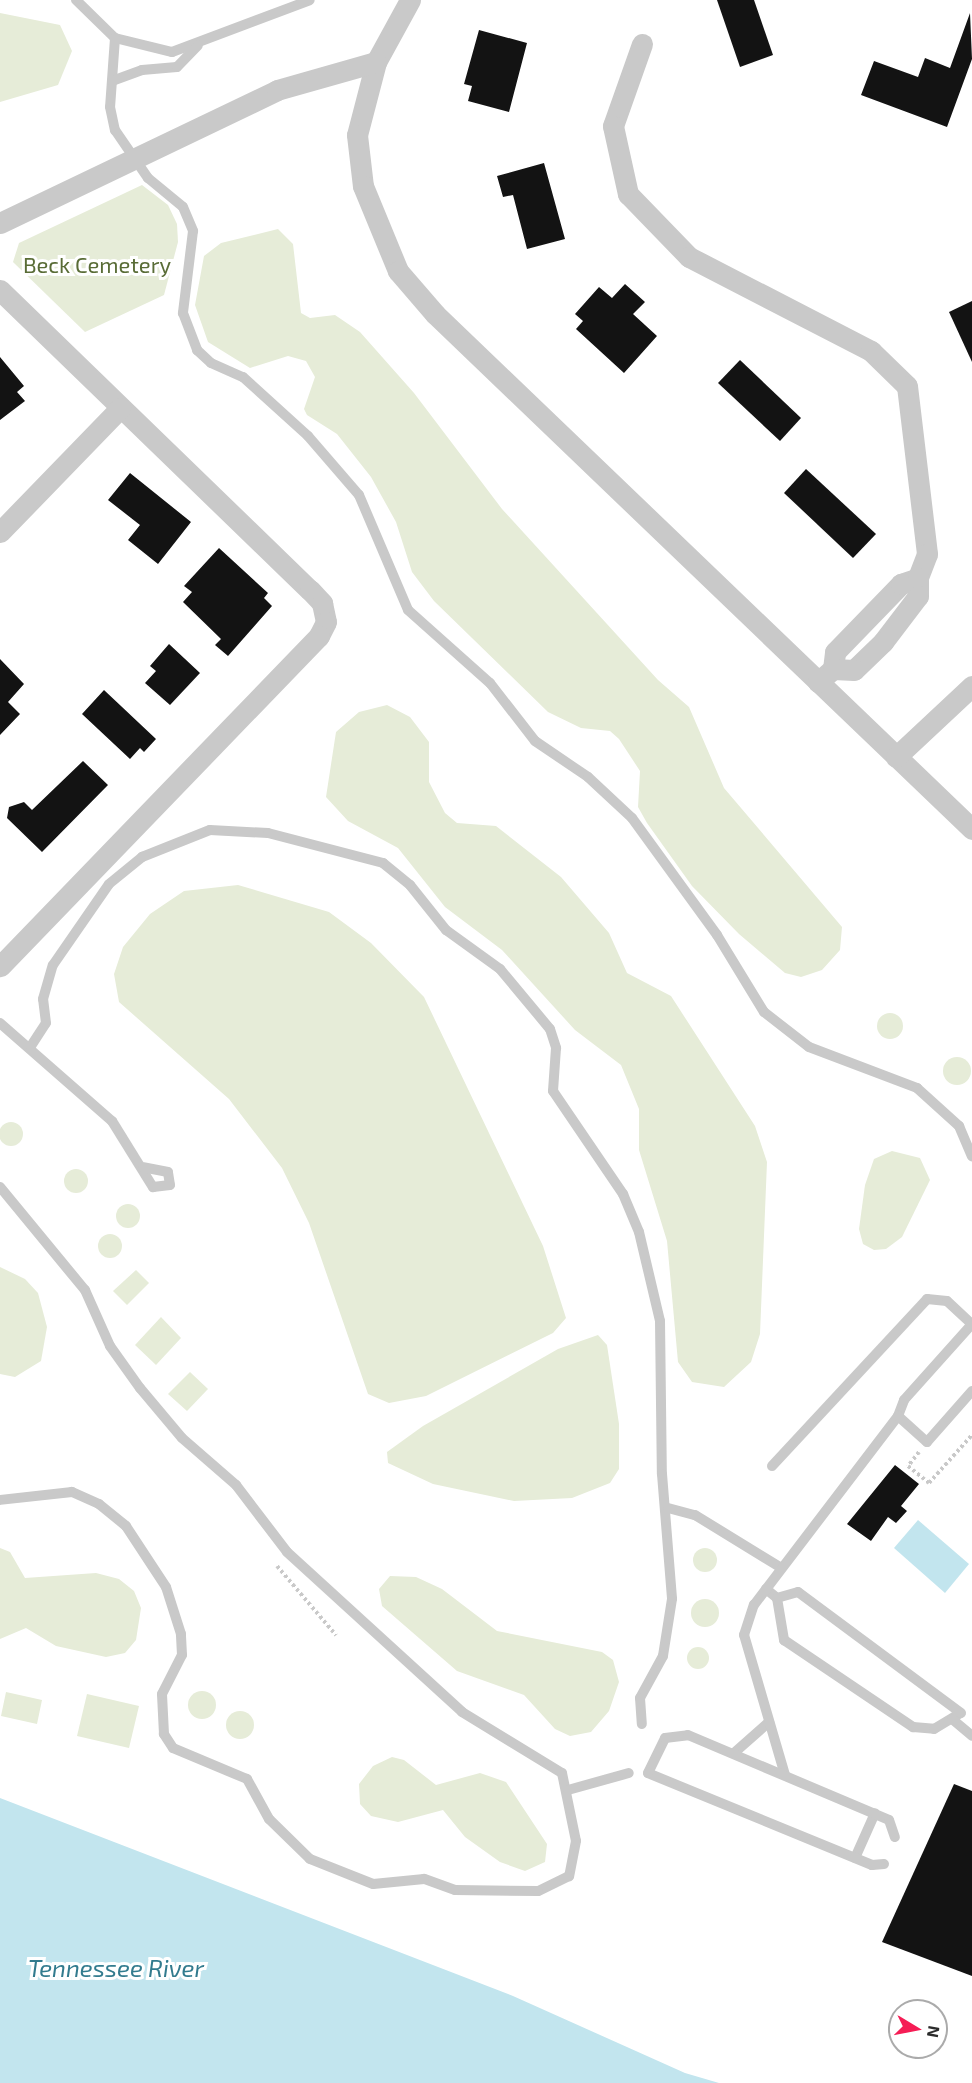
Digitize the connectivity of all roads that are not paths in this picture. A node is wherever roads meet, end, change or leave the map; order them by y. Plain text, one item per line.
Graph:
1 (76, 0) edge
2 (310, 0) edge
3 (410, 0) edge
4 (115, 38) junction
5 (202, 40) junction
6 (642, 44) dead end
7 (376, 62) junction
8 (112, 81) junction
9 (135, 158) junction
10 (0, 223) edge
11 (0, 290) edge
12 (120, 408) junction
13 (0, 532) edge
14 (826, 675) junction
15 (972, 686) edge
16 (896, 757) junction
17 (972, 829) edge
18 (0, 966) edge
19 (0, 1023) edge
20 (31, 1046) junction
21 (972, 1156) edge
22 (143, 1167) dead end
23 (0, 1187) edge
24 (972, 1324) edge
25 (972, 1391) edge
26 (898, 1416) junction
27 (772, 1466) dead end
28 (0, 1500) edge
29 (668, 1508) junction
30 (780, 1567) junction
31 (766, 1589) junction
32 (777, 1598) junction
33 (952, 1719) junction
34 (769, 1722) junction
35 (642, 1724) dead end
36 (972, 1736) edge
37 (734, 1753) junction
38 (629, 1773) dead end
39 (785, 1774) junction
40 (568, 1790) junction
41 (874, 1813) junction
42 (895, 1837) dead end
43 (855, 1858) junction
44 (884, 1864) dead end

1 - 4 lane
2 - 5 lane
3 - 7 street
4 - 5 lane
4 - 8 lane
5 - 8 lane
6 - 14 street
7 - 9 street
7 - 14 street
8 - 9 lane
9 - 10 street
9 - 21 lane
11 - 12 street
12 - 13 street
12 - 18 street
14 - 16 street
15 - 16 street
16 - 17 street
19 - 20 lane
20 - 22 lane
20 - 29 lane
23 - 40 lane
24 - 26 lane
24 - 27 lane
25 - 26 lane
26 - 30 lane
28 - 40 lane
29 - 30 lane
29 - 35 lane
30 - 31 lane
31 - 32 lane
31 - 34 lane
32 - 33 lane
32 - 33 lane
33 - 36 lane
34 - 37 lane
34 - 39 lane
37 - 39 lane
37 - 43 lane
38 - 40 lane
39 - 41 lane
41 - 42 lane
41 - 43 lane
43 - 44 lane

